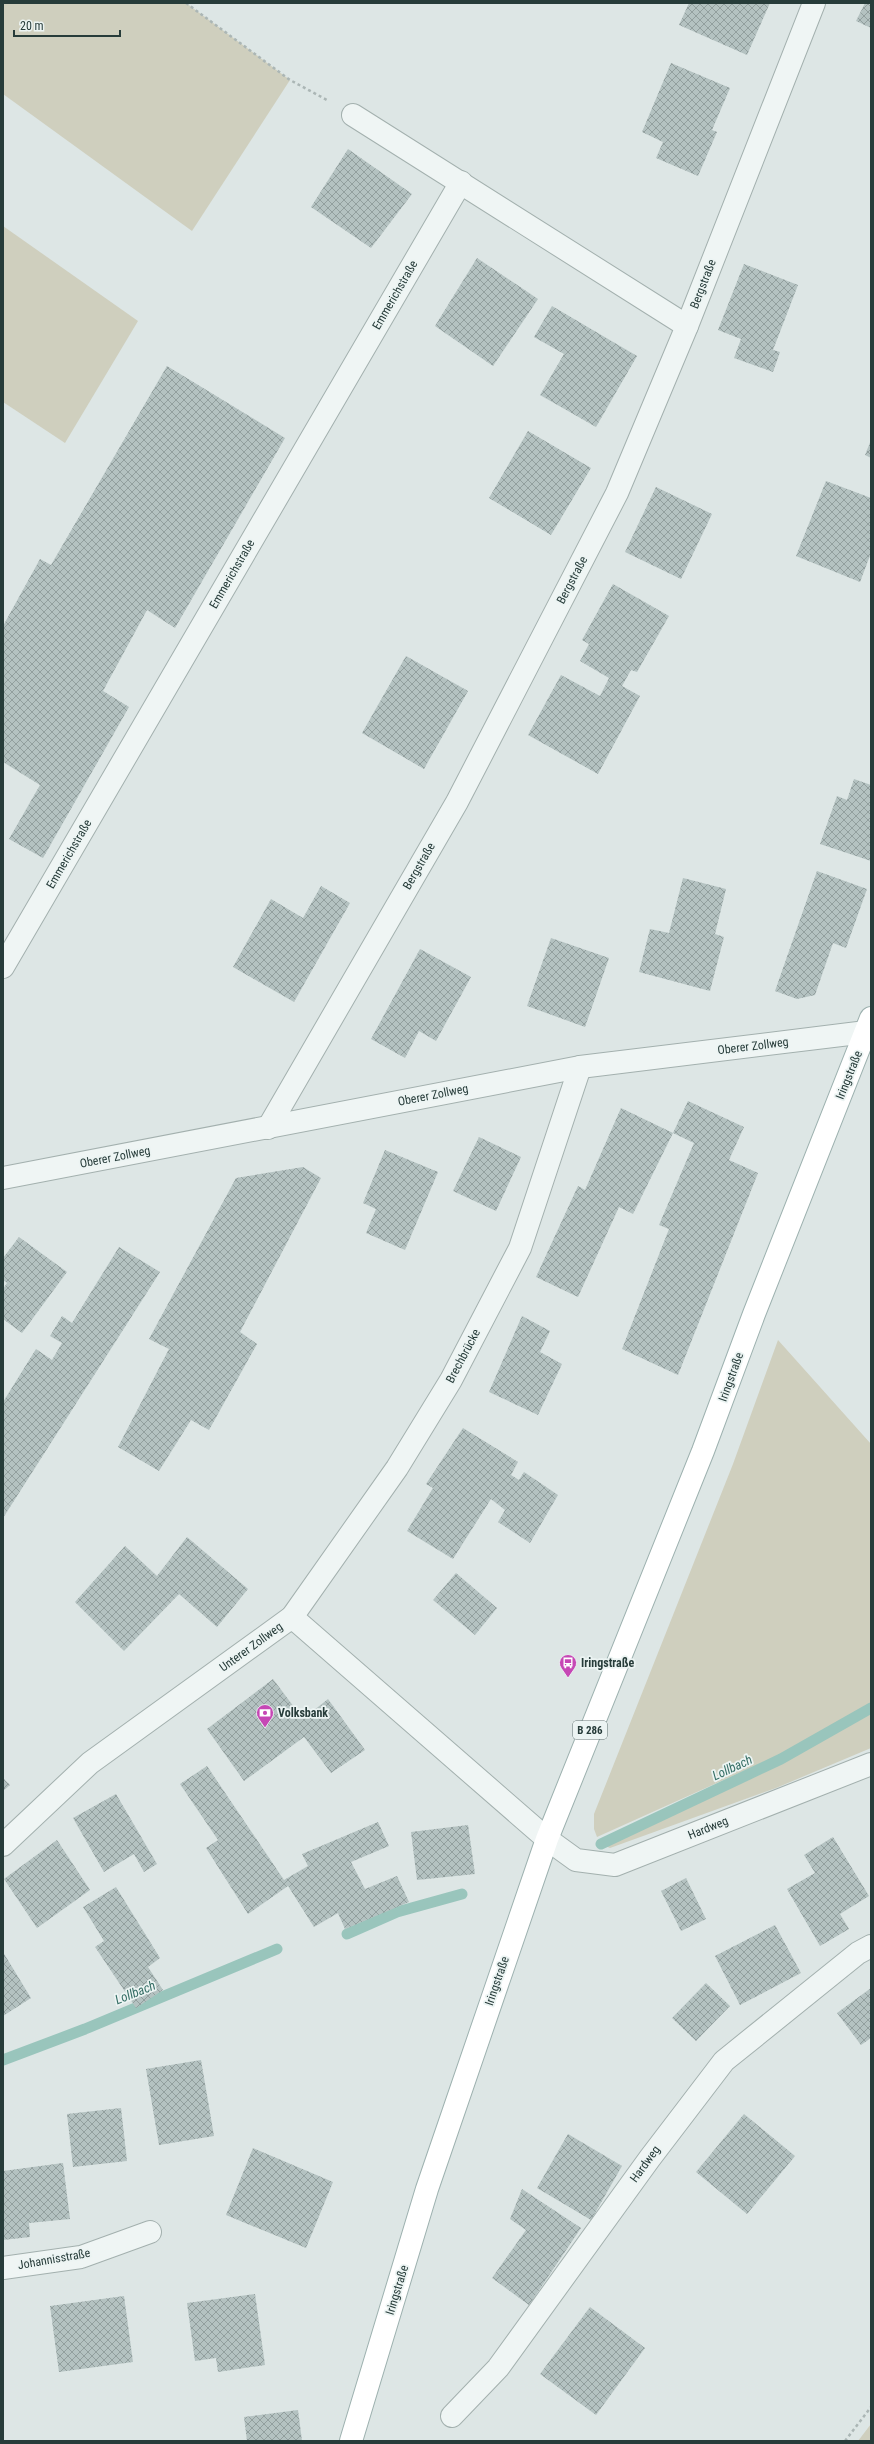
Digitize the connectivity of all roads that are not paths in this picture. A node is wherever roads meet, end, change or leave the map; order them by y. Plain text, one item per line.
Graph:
1 (814, 3) edge
2 (353, 115) road end
3 (461, 182) junction
4 (687, 326) junction
5 (3, 967) edge
6 (868, 1025) edge
7 (580, 1067) junction
8 (268, 1128) junction
9 (3, 1178) edge
10 (292, 1617) junction
11 (871, 1764) edge
12 (547, 1839) junction
13 (3, 1845) edge
14 (871, 1946) edge
15 (150, 2232) dead end
16 (3, 2268) edge
17 (452, 2416) dead end
18 (352, 2441) edge

1 - 4 street, Bergstraße
2 - 3 street
3 - 4 street
3 - 5 street, Emmerichstraße
4 - 8 street, Bergstraße
6 - 7 street, Oberer Zollweg
6 - 12 main road, Iringstraße / B 286
7 - 8 street, Oberer Zollweg
7 - 10 street, Brechbrücke
8 - 9 street, Oberer Zollweg
10 - 12 street, Unterer Zollweg
10 - 13 street, Unterer Zollweg
11 - 12 street, Hardweg
12 - 18 main road, Iringstraße / B 286
14 - 17 street, Hardweg
15 - 16 street, Johannisstraße

